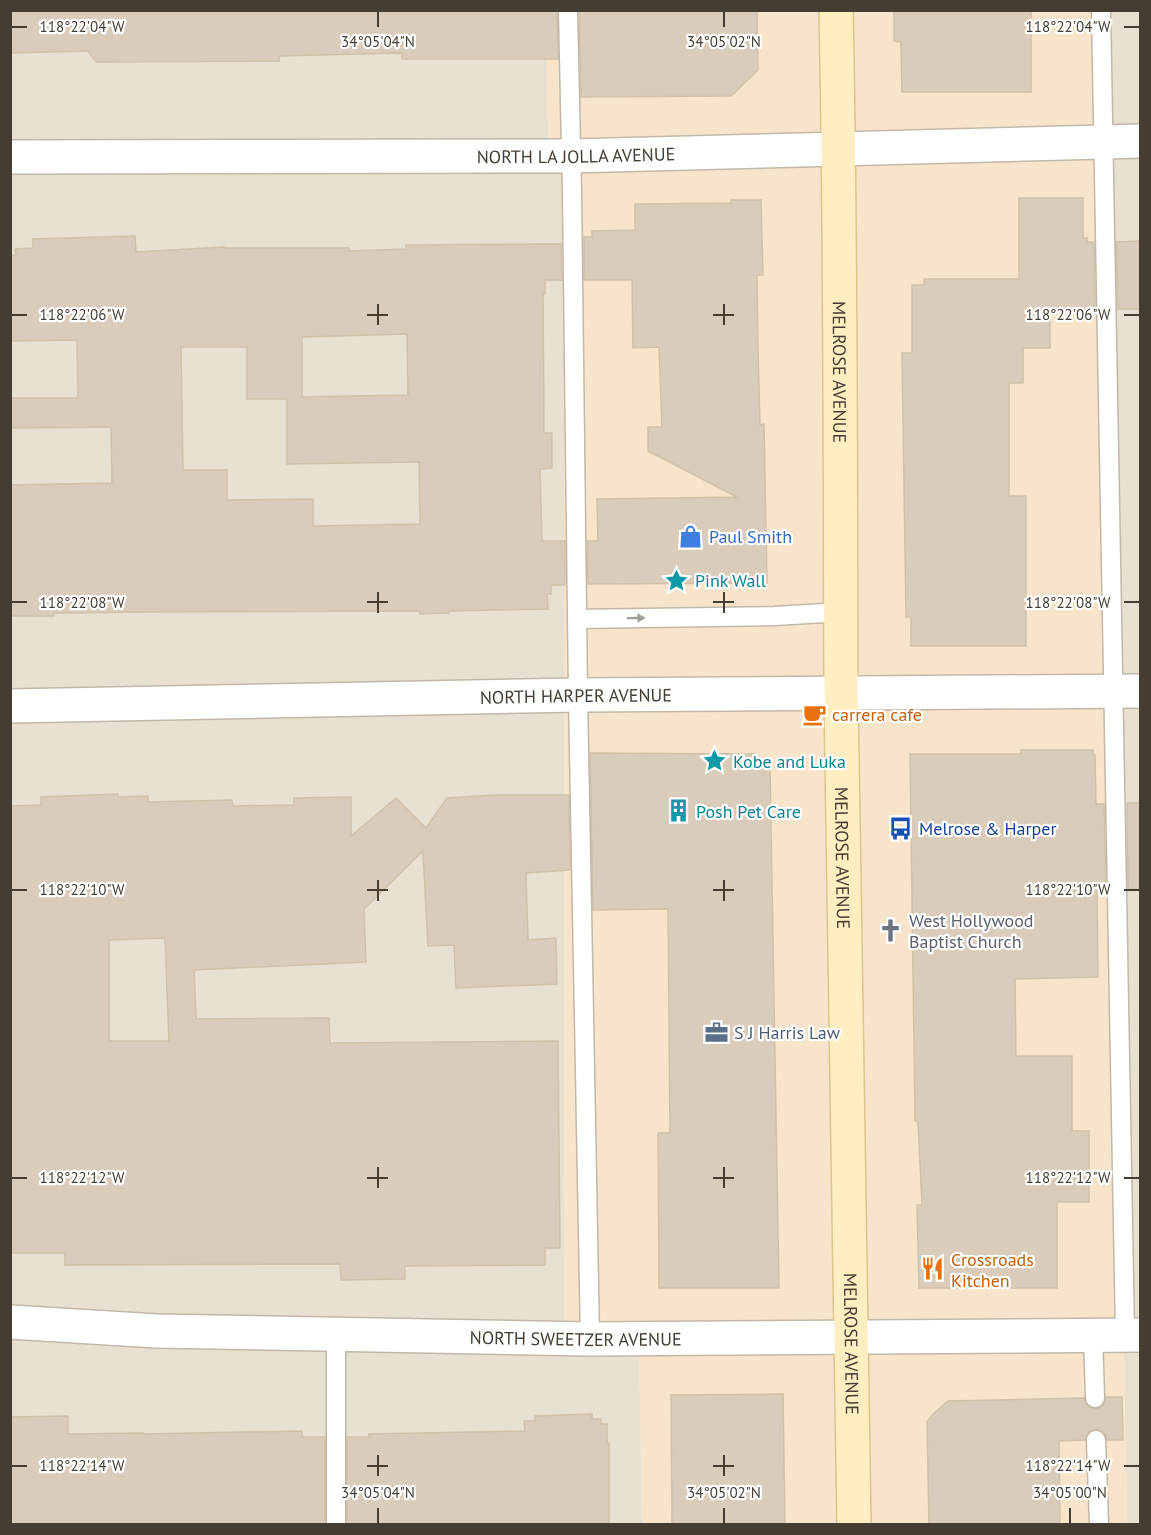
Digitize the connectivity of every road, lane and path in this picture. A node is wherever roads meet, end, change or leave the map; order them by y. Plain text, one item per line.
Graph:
1 (568, 10) edge
2 (836, 10) edge
3 (1101, 10) edge
4 (1103, 141) junction
5 (1140, 141) edge
6 (839, 150) junction
7 (572, 156) junction
8 (10, 157) edge
9 (841, 612) junction
10 (577, 619) junction
11 (1127, 691) edge
12 (841, 694) junction
13 (578, 695) junction
14 (10, 706) edge
15 (10, 1322) edge
16 (336, 1334) junction
17 (1119, 1335) edge
18 (853, 1338) junction
19 (590, 1339) junction
20 (1095, 1398) dead end
21 (1096, 1440) dead end
22 (336, 1524) edge
23 (854, 1524) edge
24 (1099, 1524) edge

1 - 7 lane
2 - 6 main road, MELROSE AVENUE
3 - 4 lane
4 - 5 street, NORTH LA JOLLA AVENUE
4 - 6 street, NORTH LA JOLLA AVENUE
4 - 11 lane
6 - 7 street, NORTH LA JOLLA AVENUE
6 - 9 main road, MELROSE AVENUE
7 - 8 street, NORTH LA JOLLA AVENUE
7 - 10 lane
10 -> 9 lane
9 - 12 main road, MELROSE AVENUE
10 - 13 lane
11 - 12 street, NORTH HARPER AVENUE
11 - 17 lane
12 - 13 street, NORTH HARPER AVENUE
12 - 18 main road, MELROSE AVENUE
13 - 14 street, NORTH HARPER AVENUE
13 - 19 lane
15 - 16 street, NORTH SWEETZER AVENUE
16 - 19 street, NORTH SWEETZER AVENUE
16 - 22 lane
17 - 18 street, NORTH SWEETZER AVENUE
17 - 20 lane
18 - 19 street, NORTH SWEETZER AVENUE
18 - 23 main road, MELROSE AVENUE
21 - 24 lane

